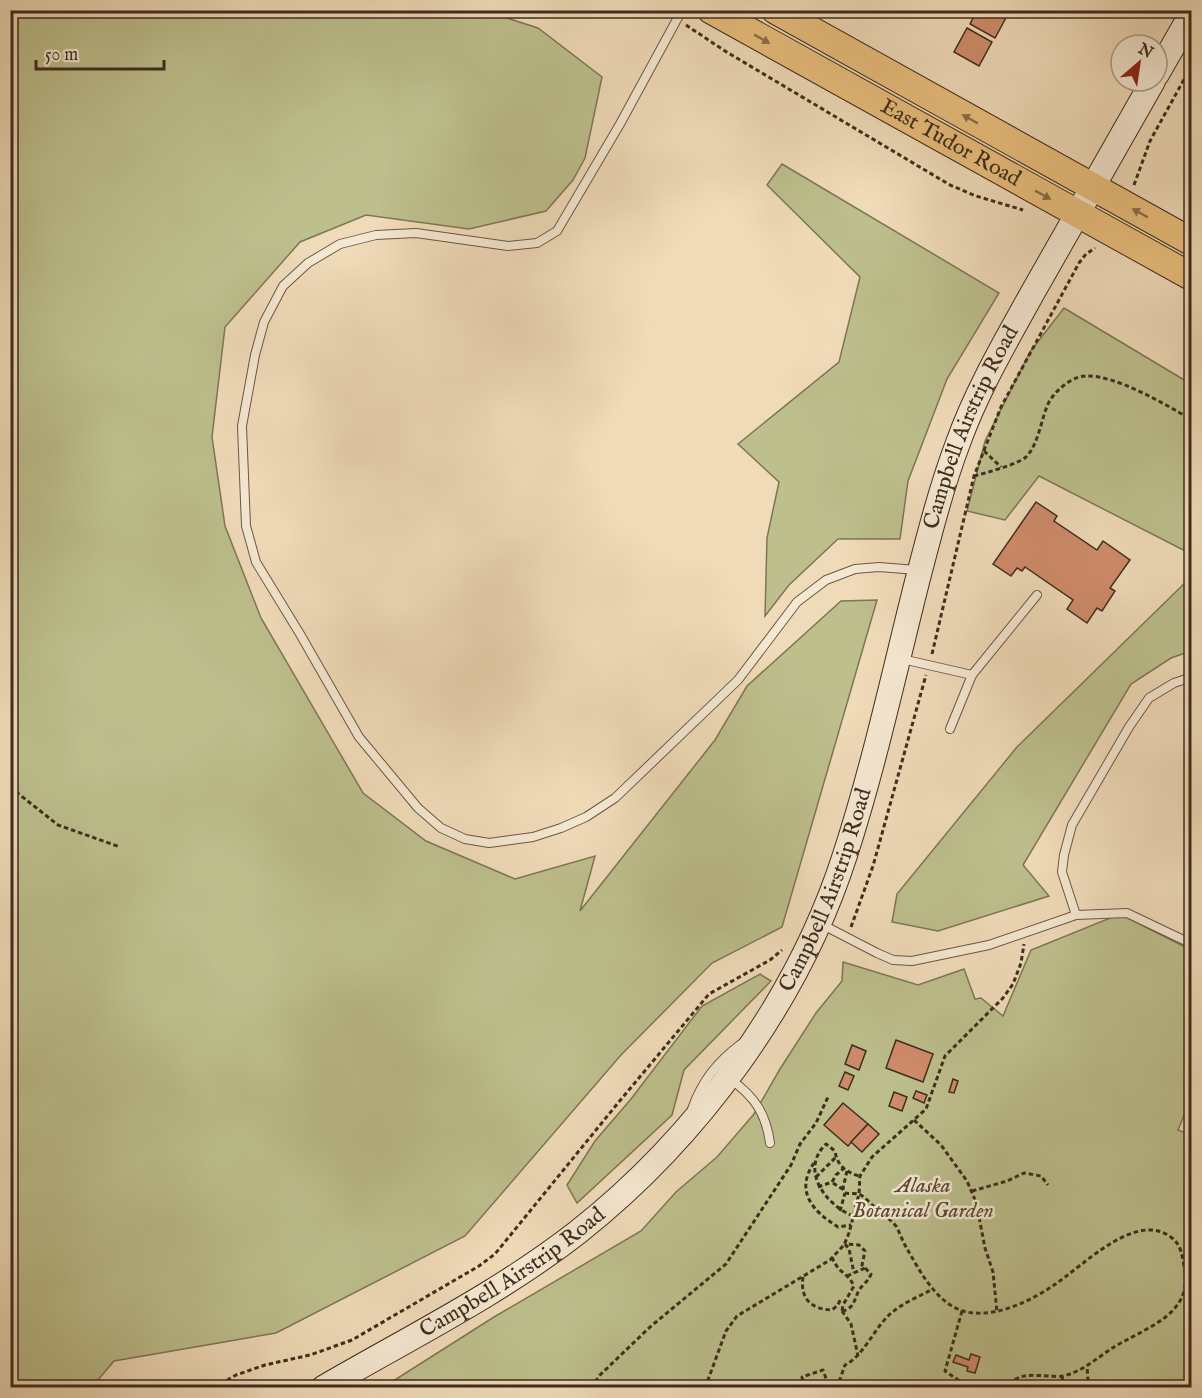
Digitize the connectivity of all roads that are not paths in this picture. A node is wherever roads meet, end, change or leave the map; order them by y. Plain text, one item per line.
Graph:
1 (682, 10) edge
2 (711, 10) edge
3 (775, 10) edge
4 (1191, 13) edge
5 (1169, 52) edge
6 (1146, 93) edge
7 (1093, 187) junction
8 (1077, 214) junction
9 (1191, 242) edge
10 (1191, 277) edge
11 (921, 570) junction
12 (1037, 596) dead end
13 (898, 658) junction
14 (972, 675) junction
15 (1191, 676) edge
16 (950, 729) dead end
17 (1076, 915) junction
18 (818, 923) junction
19 (1191, 944) edge
20 (761, 1030) junction
21 (727, 1077) junction
22 (685, 1131) junction
23 (770, 1143) dead end
24 (323, 1388) edge

1 - 11 lane
2 -> 8 main road, East Tudor Road
7 -> 3 main road, East Tudor Road
4 - 5 street
6 - 7 street, Campbell Airstrip Road
7 - 8 street, Campbell Airstrip Road
9 -> 7 main road, East Tudor Road
8 - 10 main road, East Tudor Road
8 - 11 street, Campbell Airstrip Road
11 - 13 street, Campbell Airstrip Road
12 - 14 lane
13 - 14 lane
13 - 18 street, Campbell Airstrip Road
14 - 16 lane
15 - 17 lane
17 - 18 lane
17 - 19 lane
18 - 20 street, Campbell Airstrip Road
20 - 21 street, Campbell Airstrip Road
20 - 22 lane
21 - 22 street, Campbell Airstrip Road
21 - 23 lane
22 - 24 street, Campbell Airstrip Road

